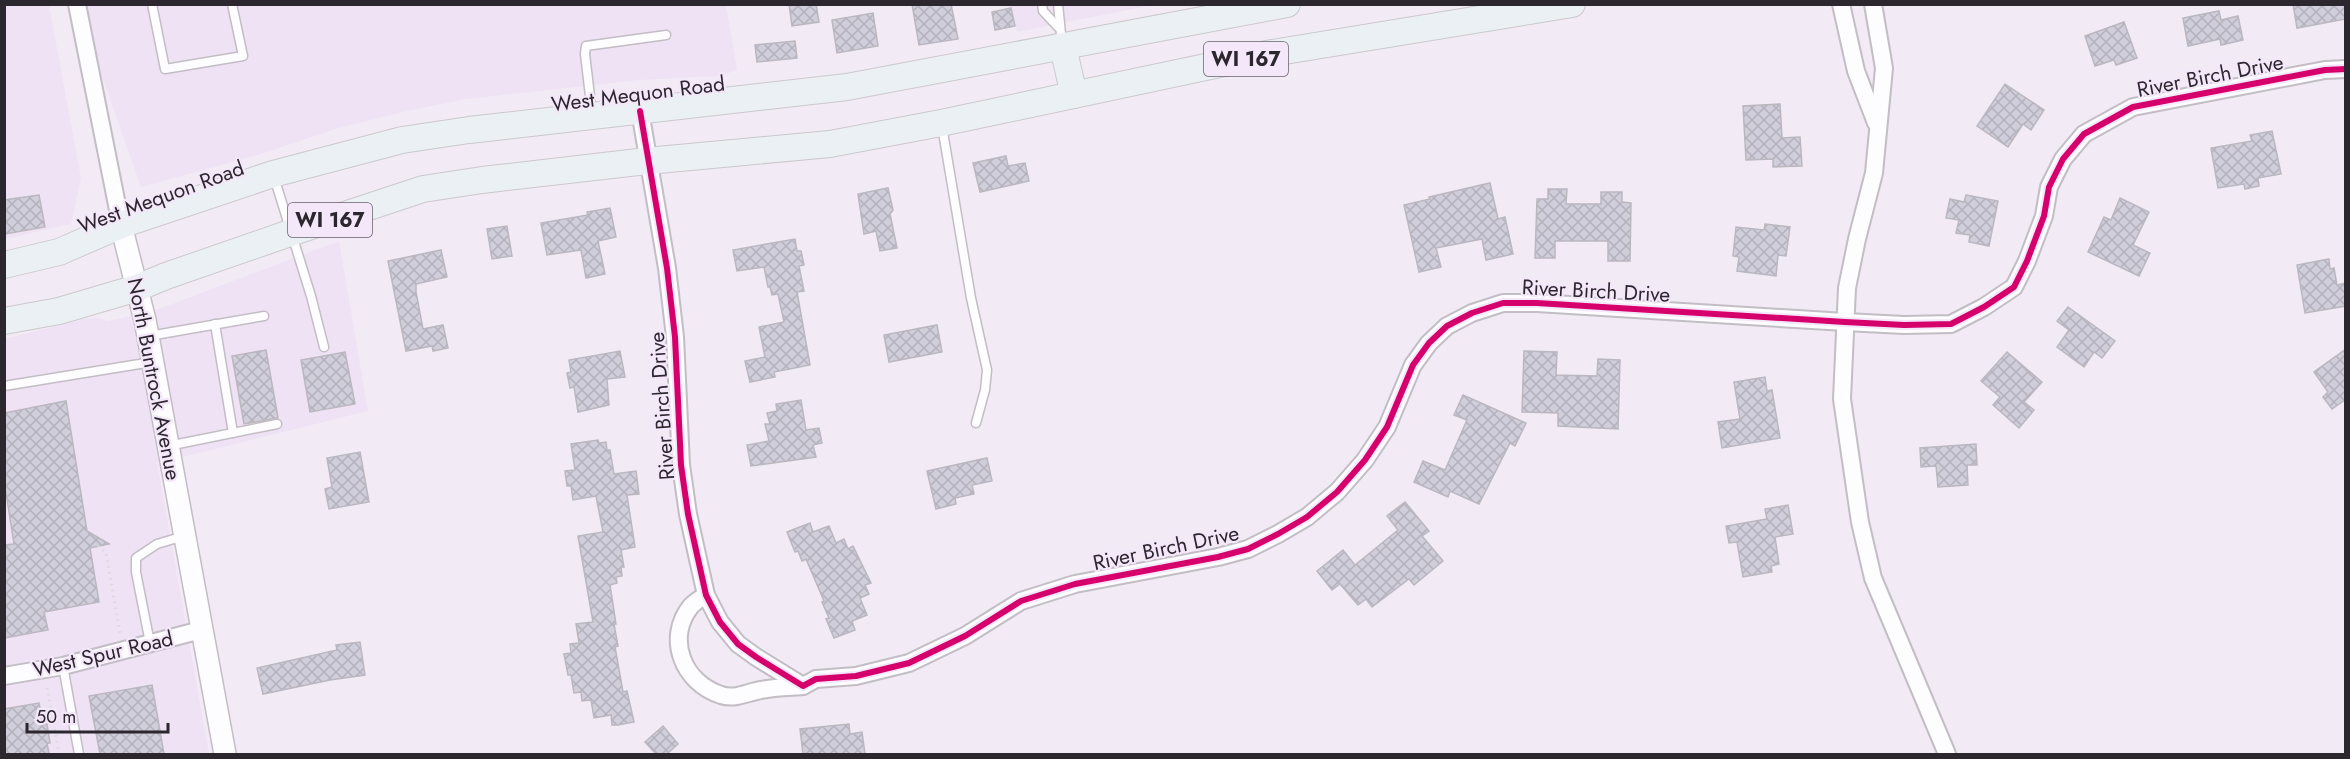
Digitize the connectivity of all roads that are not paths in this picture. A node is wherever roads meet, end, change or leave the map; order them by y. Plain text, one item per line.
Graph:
1 (152, 4) edge
2 (232, 4) edge
3 (1042, 4) edge
4 (1058, 4) edge
5 (1287, 4) edge
6 (1572, 4) edge
7 (1841, 4) edge
8 (1873, 4) edge
9 (78, 5) edge
10 (1541, 7) edge
11 (666, 34) dead end
12 (1061, 38) junction
13 (2346, 69) edge
14 (1074, 95) junction
15 (640, 111) junction
16 (592, 116) junction
17 (941, 123) junction
18 (1877, 127) junction
19 (648, 161) junction
20 (273, 174) junction
21 (120, 225) junction
22 (290, 233) junction
23 (4, 265) edge
24 (137, 288) junction
25 (264, 316) dead end
26 (4, 321) edge
27 (1845, 322) junction
28 (215, 324) junction
29 (148, 336) junction
30 (324, 347) dead end
31 (153, 362) junction
32 (4, 386) edge
33 (976, 423) dead end
34 (278, 424) dead end
35 (234, 433) junction
36 (167, 446) junction
37 (184, 536) junction
38 (706, 595) junction
39 (201, 630) junction
40 (150, 643) junction
41 (63, 666) junction
42 (4, 676) edge
43 (803, 687) junction
44 (79, 754) edge
45 (225, 754) edge
46 (1947, 754) edge

1 - 2 lane
3 - 12 lane
4 - 12 lane
5 - 12 main road, West Mequon Road / WI 167
6 - 10 main road, WI 167
7 - 18 street
8 - 18 street
9 - 21 street, North Buntrock Avenue
10 - 14 main road, WI 167
11 - 16 lane
12 - 14 main road
12 - 15 main road, West Mequon Road / WI 167
13 - 27 street, River Birch Drive
14 - 17 main road, WI 167
15 - 16 main road, West Mequon Road / WI 167
15 - 19 street, River Birch Drive
16 - 20 main road, West Mequon Road / WI 167
17 - 19 main road, WI 167
17 - 33 lane
18 - 27 street
19 - 22 main road, WI 167
19 - 38 street, River Birch Drive
20 - 21 main road, West Mequon Road / WI 167
20 - 22 lane
21 - 23 main road, West Mequon Road / WI 167
21 - 24 street, North Buntrock Avenue
22 - 24 main road, WI 167
22 - 30 lane
24 - 26 main road, WI 167
24 - 29 street, North Buntrock Avenue
25 - 28 lane
27 - 43 street, River Birch Drive
27 - 46 street
28 - 29 lane
28 - 35 lane
29 - 31 street, North Buntrock Avenue
31 - 32 lane
31 - 36 street, North Buntrock Avenue
34 - 35 lane
35 - 36 lane
36 - 37 street, North Buntrock Avenue
37 - 39 street, North Buntrock Avenue
37 - 40 lane
38 - 43 street, River Birch Drive
38 - 43 street
39 - 40 street, West Spur Road
39 - 45 street, North Buntrock Avenue
40 - 41 street, West Spur Road
41 - 42 street, West Spur Road
41 - 44 lane

